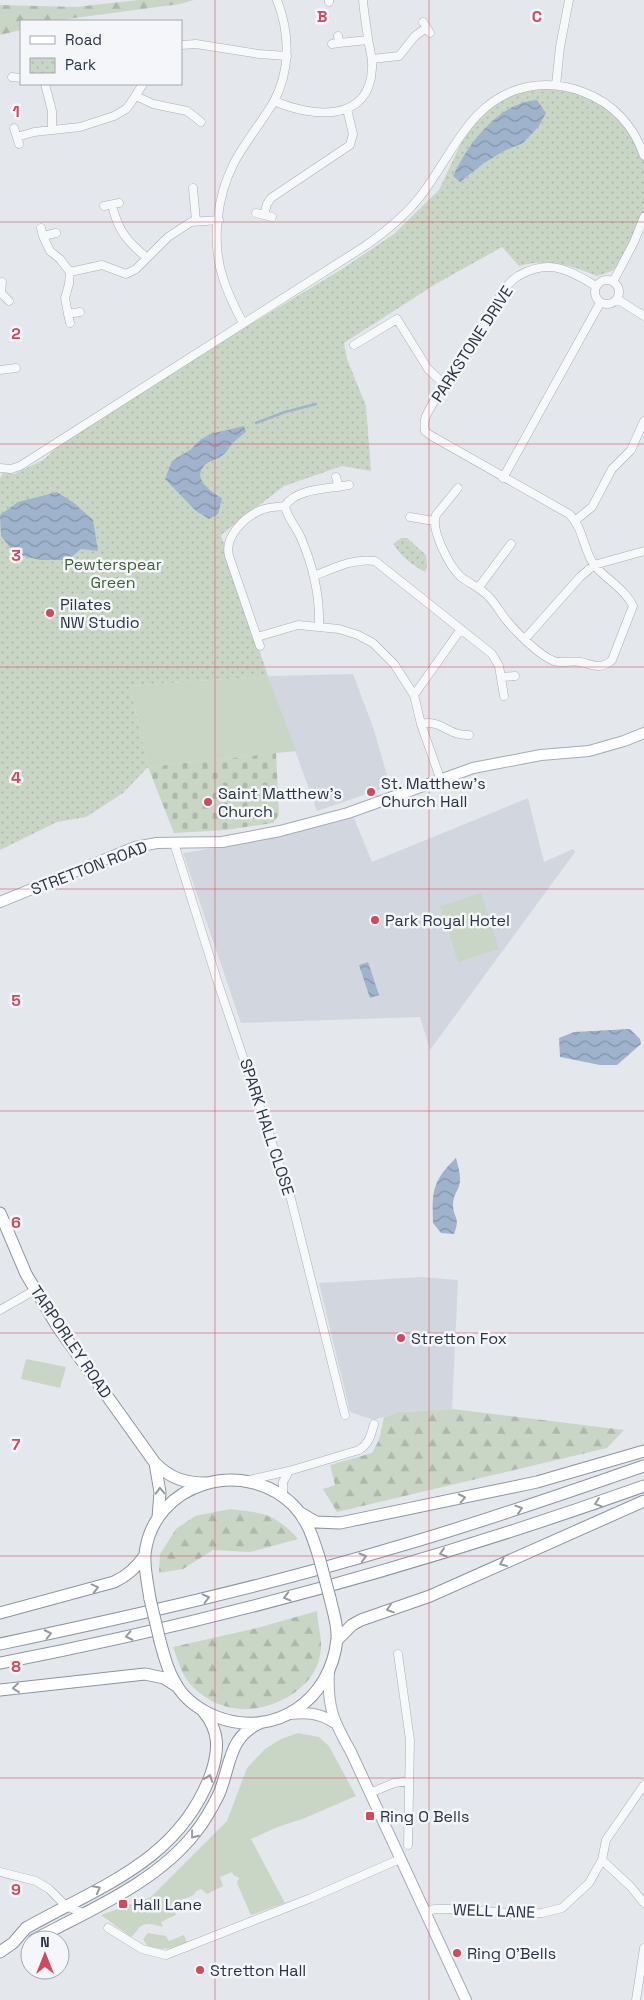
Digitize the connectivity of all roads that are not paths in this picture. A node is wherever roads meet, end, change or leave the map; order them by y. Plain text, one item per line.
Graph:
1 (277, 0) edge
2 (363, 0) edge
3 (569, 0) edge
4 (426, 28) dead end
5 (368, 40) junction
6 (336, 41) dead end
7 (182, 45) edge
8 (286, 56) junction
9 (372, 59) junction
10 (46, 85) edge
11 (142, 85) edge
12 (556, 85) junction
13 (136, 96) junction
14 (274, 101) junction
15 (347, 109) junction
16 (201, 123) dead end
17 (14, 128) dead end
18 (52, 130) junction
19 (644, 156) edge
20 (193, 188) dead end
21 (112, 205) dead end
22 (264, 215) dead end
23 (644, 217) edge
24 (218, 220) junction
25 (196, 221) junction
26 (41, 228) dead end
27 (56, 233) dead end
28 (44, 236) junction
29 (147, 258) junction
30 (70, 272) junction
31 (2, 282) dead end
32 (614, 282) junction
33 (596, 286) junction
34 (0, 293) edge
35 (618, 299) junction
36 (9, 301) dead end
37 (600, 303) junction
38 (80, 312) dead end
39 (68, 314) junction
40 (644, 316) edge
41 (70, 323) dead end
42 (243, 323) junction
43 (354, 345) dead end
44 (16, 368) dead end
45 (0, 370) edge
46 (445, 385) junction
47 (644, 421) edge
48 (642, 431) edge
49 (0, 468) edge
50 (336, 477) dead end
51 (503, 478) junction
52 (349, 485) dead end
53 (339, 487) junction
54 (458, 488) dead end
55 (285, 506) junction
56 (410, 517) dead end
57 (576, 520) junction
58 (434, 521) junction
59 (511, 544) dead end
60 (644, 551) edge
61 (594, 565) junction
62 (314, 576) junction
63 (479, 587) junction
64 (319, 626) junction
65 (461, 629) junction
66 (257, 637) junction
67 (525, 638) junction
68 (260, 646) dead end
69 (516, 676) dead end
70 (502, 677) junction
71 (414, 695) junction
72 (504, 696) dead end
73 (421, 724) junction
74 (644, 733) edge
75 (469, 735) dead end
76 (440, 778) junction
77 (174, 843) junction
78 (0, 902) edge
79 (0, 1213) edge
80 (35, 1290) junction
81 (0, 1310) edge
82 (345, 1415) dead end
83 (374, 1424) dead end
84 (644, 1451) edge
85 (155, 1463) junction
86 (644, 1466) edge
87 (289, 1471) junction
88 (243, 1480) junction
89 (206, 1483) junction
90 (644, 1486) edge
91 (283, 1497) junction
92 (644, 1501) edge
93 (299, 1512) junction
94 (158, 1518) junction
95 (145, 1555) junction
96 (0, 1613) edge
97 (337, 1640) junction
98 (0, 1644) edge
99 (398, 1654) dead end
100 (0, 1663) edge
101 (329, 1671) junction
102 (176, 1686) junction
103 (0, 1690) edge
104 (202, 1711) junction
105 (290, 1714) junction
106 (262, 1722) junction
107 (335, 1723) junction
108 (408, 1781) junction
109 (644, 1785) edge
110 (370, 1793) junction
111 (408, 1845) dead end
112 (400, 1859) junction
113 (602, 1860) junction
114 (0, 1872) edge
115 (644, 1902) edge
116 (66, 1906) junction
117 (425, 1912) junction
118 (83, 1913) junction
119 (108, 1928) dead end
120 (52, 1930) edge
121 (20, 1942) edge
122 (13, 1943) junction
123 (644, 1948) edge
124 (0, 1952) edge
125 (466, 2000) edge
126 (636, 2000) edge

1 - 8 street
2 - 5 street
3 - 12 street
4 - 9 street
5 - 6 street
5 - 9 street
7 - 8 street
8 - 14 street
9 - 15 street
10 - 18 street
11 - 13 street
12 - 19 street
12 - 42 street
13 - 16 street
13 - 18 street
14 - 15 street
14 - 24 street
15 - 22 street
17 - 18 street
20 - 25 street
21 - 29 street
23 - 32 street
24 - 25 street
24 - 42 street
25 - 29 street
26 - 28 street
27 - 28 street
28 - 30 street
29 - 30 street
30 - 39 street
31 - 34 street
32 - 33 street
32 - 35 street
33 - 37 street
33 - 46 street, PARKSTONE DRIVE
34 - 36 street
35 - 37 street
35 - 40 street
37 - 51 street
38 - 39 street
39 - 41 street
42 - 49 street
43 - 46 street
44 - 45 street
46 - 51 street, PARKSTONE DRIVE
47 - 48 street
48 - 57 street
50 - 53 street
51 - 57 street
52 - 53 street
53 - 55 street
54 - 58 street
55 - 62 street
55 - 66 street
56 - 58 street
57 - 61 street
58 - 63 street
59 - 63 street
60 - 61 street
61 - 67 street
61 - 67 street
62 - 64 street
62 - 65 street
63 - 67 street
64 - 66 street
64 - 71 street
65 - 70 street
65 - 71 street
66 - 68 street
69 - 70 street
70 - 72 street
71 - 73 street
73 - 75 street
73 - 76 street
74 - 76 main road, STRETTON ROAD
76 - 77 main road, STRETTON ROAD
77 - 78 main road, STRETTON ROAD
77 - 82 street, SPARK HALL CLOSE
79 - 80 highway, TARPORLEY ROAD
80 - 81 street
80 - 85 highway, TARPORLEY ROAD
83 - 87 street
93 -> 84 highway
85 - 89 highway, TARPORLEY ROAD
94 -> 85 highway, TARPORLEY ROAD
98 -> 86 highway
87 - 88 street
87 - 91 street
88 - 89 highway
88 - 91 highway
89 - 94 highway
90 -> 100 highway
91 - 93 highway
92 -> 97 highway
93 - 97 highway, bridge
94 - 95 highway
96 -> 95 highway
95 - 102 highway, bridge
97 - 101 highway
99 - 108 street
101 - 105 highway
101 - 107 main road
102 -> 103 highway
102 - 104 highway
104 - 106 highway
116 -> 104 highway
105 - 106 highway
105 - 107 main road
106 -> 118 highway
107 - 110 main road
108 - 110 street
108 - 111 street
109 - 113 street, WELL LANE
110 - 112 main road
112 - 117 main road
112 - 119 street
113 - 115 street
113 - 117 street, WELL LANE
114 - 116 street
116 - 118 street
116 - 122 highway
117 - 125 main road
118 - 120 highway
121 - 122 highway
122 - 124 highway
123 - 126 street

